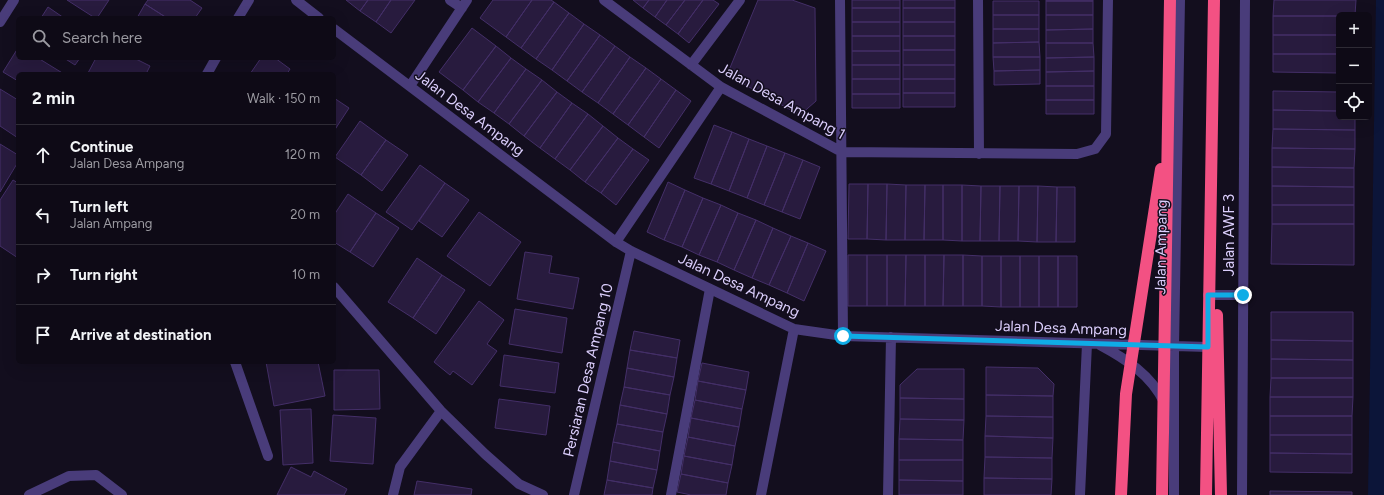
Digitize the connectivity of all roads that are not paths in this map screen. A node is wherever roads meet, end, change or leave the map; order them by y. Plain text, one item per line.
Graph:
1 (14, 0) edge
2 (249, 0) edge
3 (296, 0) edge
4 (450, 0) edge
5 (604, 0) edge
6 (740, 0) edge
7 (840, 0) edge
8 (978, 0) edge
9 (1108, 0) edge
10 (1170, 0) edge
11 (1180, 0) edge
12 (1210, 0) edge
13 (1214, 0) edge
14 (1246, 0) edge
15 (465, 4) edge
16 (239, 16) edge
17 (317, 16) edge
18 (0, 22) edge
19 (336, 30) edge
20 (215, 60) edge
21 (691, 65) junction
22 (208, 72) edge
23 (410, 86) junction
24 (721, 87) junction
25 (1213, 116) junction
26 (1169, 123) junction
27 (842, 152) junction
28 (979, 154) junction
29 (616, 242) junction
30 (631, 251) junction
31 (336, 289) edge
32 (710, 289) junction
33 (1208, 295) junction
34 (1243, 295) junction
35 (794, 329) junction
36 (843, 336) junction
37 (891, 337) junction
38 (1092, 344) junction
39 (1174, 346) junction
40 (1208, 347) junction
41 (236, 364) edge
42 (441, 411) junction
43 (1174, 424) junction
44 (268, 456) dead end
45 (29, 495) edge
46 (122, 495) edge
47 (393, 495) edge
48 (543, 495) edge
49 (574, 495) edge
50 (671, 495) edge
51 (761, 495) edge
52 (888, 495) edge
53 (1080, 495) edge
54 (1121, 495) edge
55 (1162, 495) edge
56 (1174, 495) edge
57 (1206, 495) edge
58 (1221, 495) edge
59 (1242, 495) edge

1 - 18 street
2 - 16 street
3 - 17 street
4 - 15 street
5 - 21 street, Jalan Desa Ampang 1
6 - 21 street
7 - 27 street
8 - 28 street
9 - 28 street, Jalan Desa Ampang 1
10 - 26 highway, bridge
11 - 39 street, Jalan Ampang
12 - 33 street
13 - 25 highway, bridge
14 - 34 street, Jalan AWF 3
15 - 23 street
19 - 23 street, Jalan Desa Ampang
20 - 22 street
21 - 24 street, Jalan Desa Ampang 1
23 - 29 street, Jalan Desa Ampang
24 - 27 street, Jalan Desa Ampang 1
24 - 29 street
25 - 57 highway, bridge
25 - 58 highway, bridge
26 - 54 highway, bridge
26 - 55 highway, bridge
27 - 28 street, Jalan Desa Ampang 1
27 - 36 street
29 - 30 street, Jalan Desa Ampang
30 - 32 street, Jalan Desa Ampang
30 - 49 street, Persiaran Desa Ampang 10
31 - 42 street
32 - 35 street, Jalan Desa Ampang
32 - 50 street
33 - 34 street
33 - 40 street
34 - 59 street, Jalan AWF 3
35 - 36 street, Jalan Desa Ampang
35 - 51 street
36 - 37 street, Jalan Desa Ampang
37 - 38 street, Jalan Desa Ampang
37 - 52 street
38 - 39 street, Jalan Desa Ampang
38 - 43 street
38 - 53 street
39 - 40 street, Jalan Desa Ampang
39 - 43 street, Jalan Ampang
40 - 57 street
41 - 44 street
42 - 47 street
42 - 48 street
43 - 56 street, Jalan Ampang
45 - 46 street

